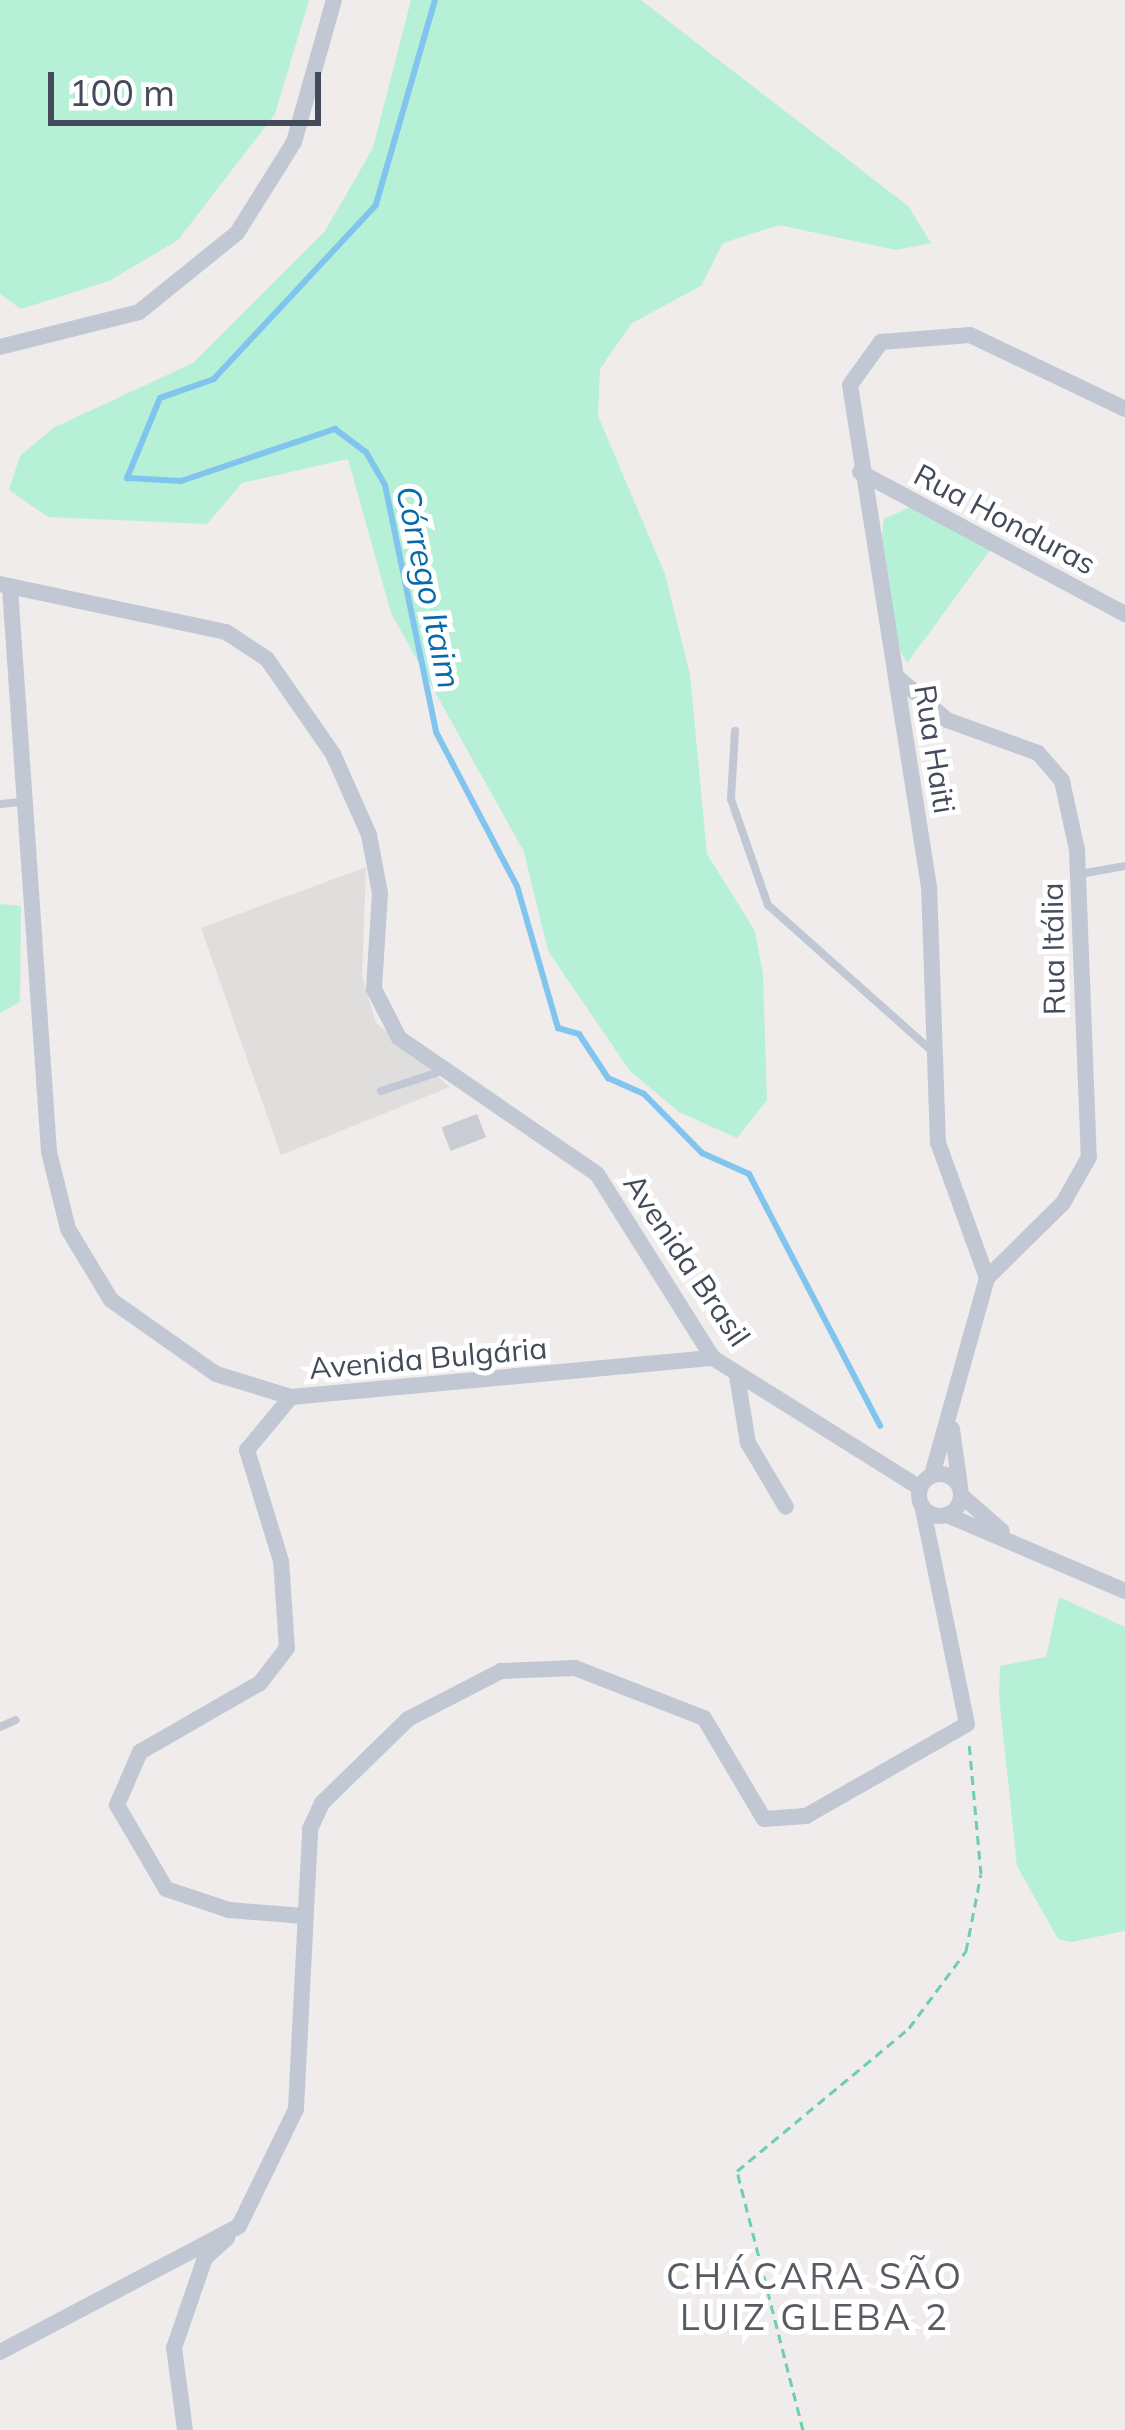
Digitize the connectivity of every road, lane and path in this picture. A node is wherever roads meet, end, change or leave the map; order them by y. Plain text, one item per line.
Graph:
1 (334, 0) edge
2 (0, 347) edge
3 (1125, 409) edge
4 (860, 472) junction
5 (5, 586) edge
6 (1125, 614) edge
7 (896, 677) junction
8 (735, 730) dead end
9 (24, 802) junction
10 (0, 804) edge
11 (1125, 866) edge
12 (1078, 874) junction
13 (937, 1054) junction
14 (440, 1072) junction
15 (381, 1091) dead end
16 (987, 1278) junction
17 (712, 1358) junction
18 (737, 1376) junction
19 (291, 1397) junction
20 (952, 1428) junction
21 (926, 1482) junction
22 (961, 1491) junction
23 (786, 1508) dead end
24 (923, 1509) junction
25 (947, 1515) junction
26 (1007, 1536) junction
27 (1125, 1591) edge
28 (16, 1720) dead end
29 (967, 1724) junction
30 (0, 1727) edge
31 (304, 1916) junction
32 (239, 2226) junction
33 (0, 2352) edge
34 (185, 2430) edge
35 (803, 2430) edge

1 - 2 street
3 - 4 street, Rua Haiti
4 - 6 street, Rua Honduras
4 - 7 street, Rua Haiti
5 - 9 street, Avenida Bulgária
5 - 14 street, Avenida Brasil
7 - 12 street, Rua Itália
7 - 13 street, Rua Haiti
8 - 13 lane
9 - 10 lane
9 - 19 street, Avenida Bulgária
11 - 12 lane
12 - 16 street, Rua Itália
13 - 16 street, Rua Haiti
14 - 15 lane
14 - 17 street, Avenida Brasil
16 - 20 street
17 - 18 street, Avenida Brasil
17 - 19 street, Avenida Bulgária
18 - 21 street, Avenida Brasil
18 - 23 street
19 - 31 street
20 - 21 street
20 - 22 street
21 - 22 street, Avenida Brasil
21 - 24 street
22 - 25 street
22 - 26 street
24 - 25 street
24 - 29 street
25 - 26 street
26 - 27 street
28 - 30 lane
29 - 31 street
29 - 35 path
31 - 32 street
32 - 33 street
32 - 34 street

